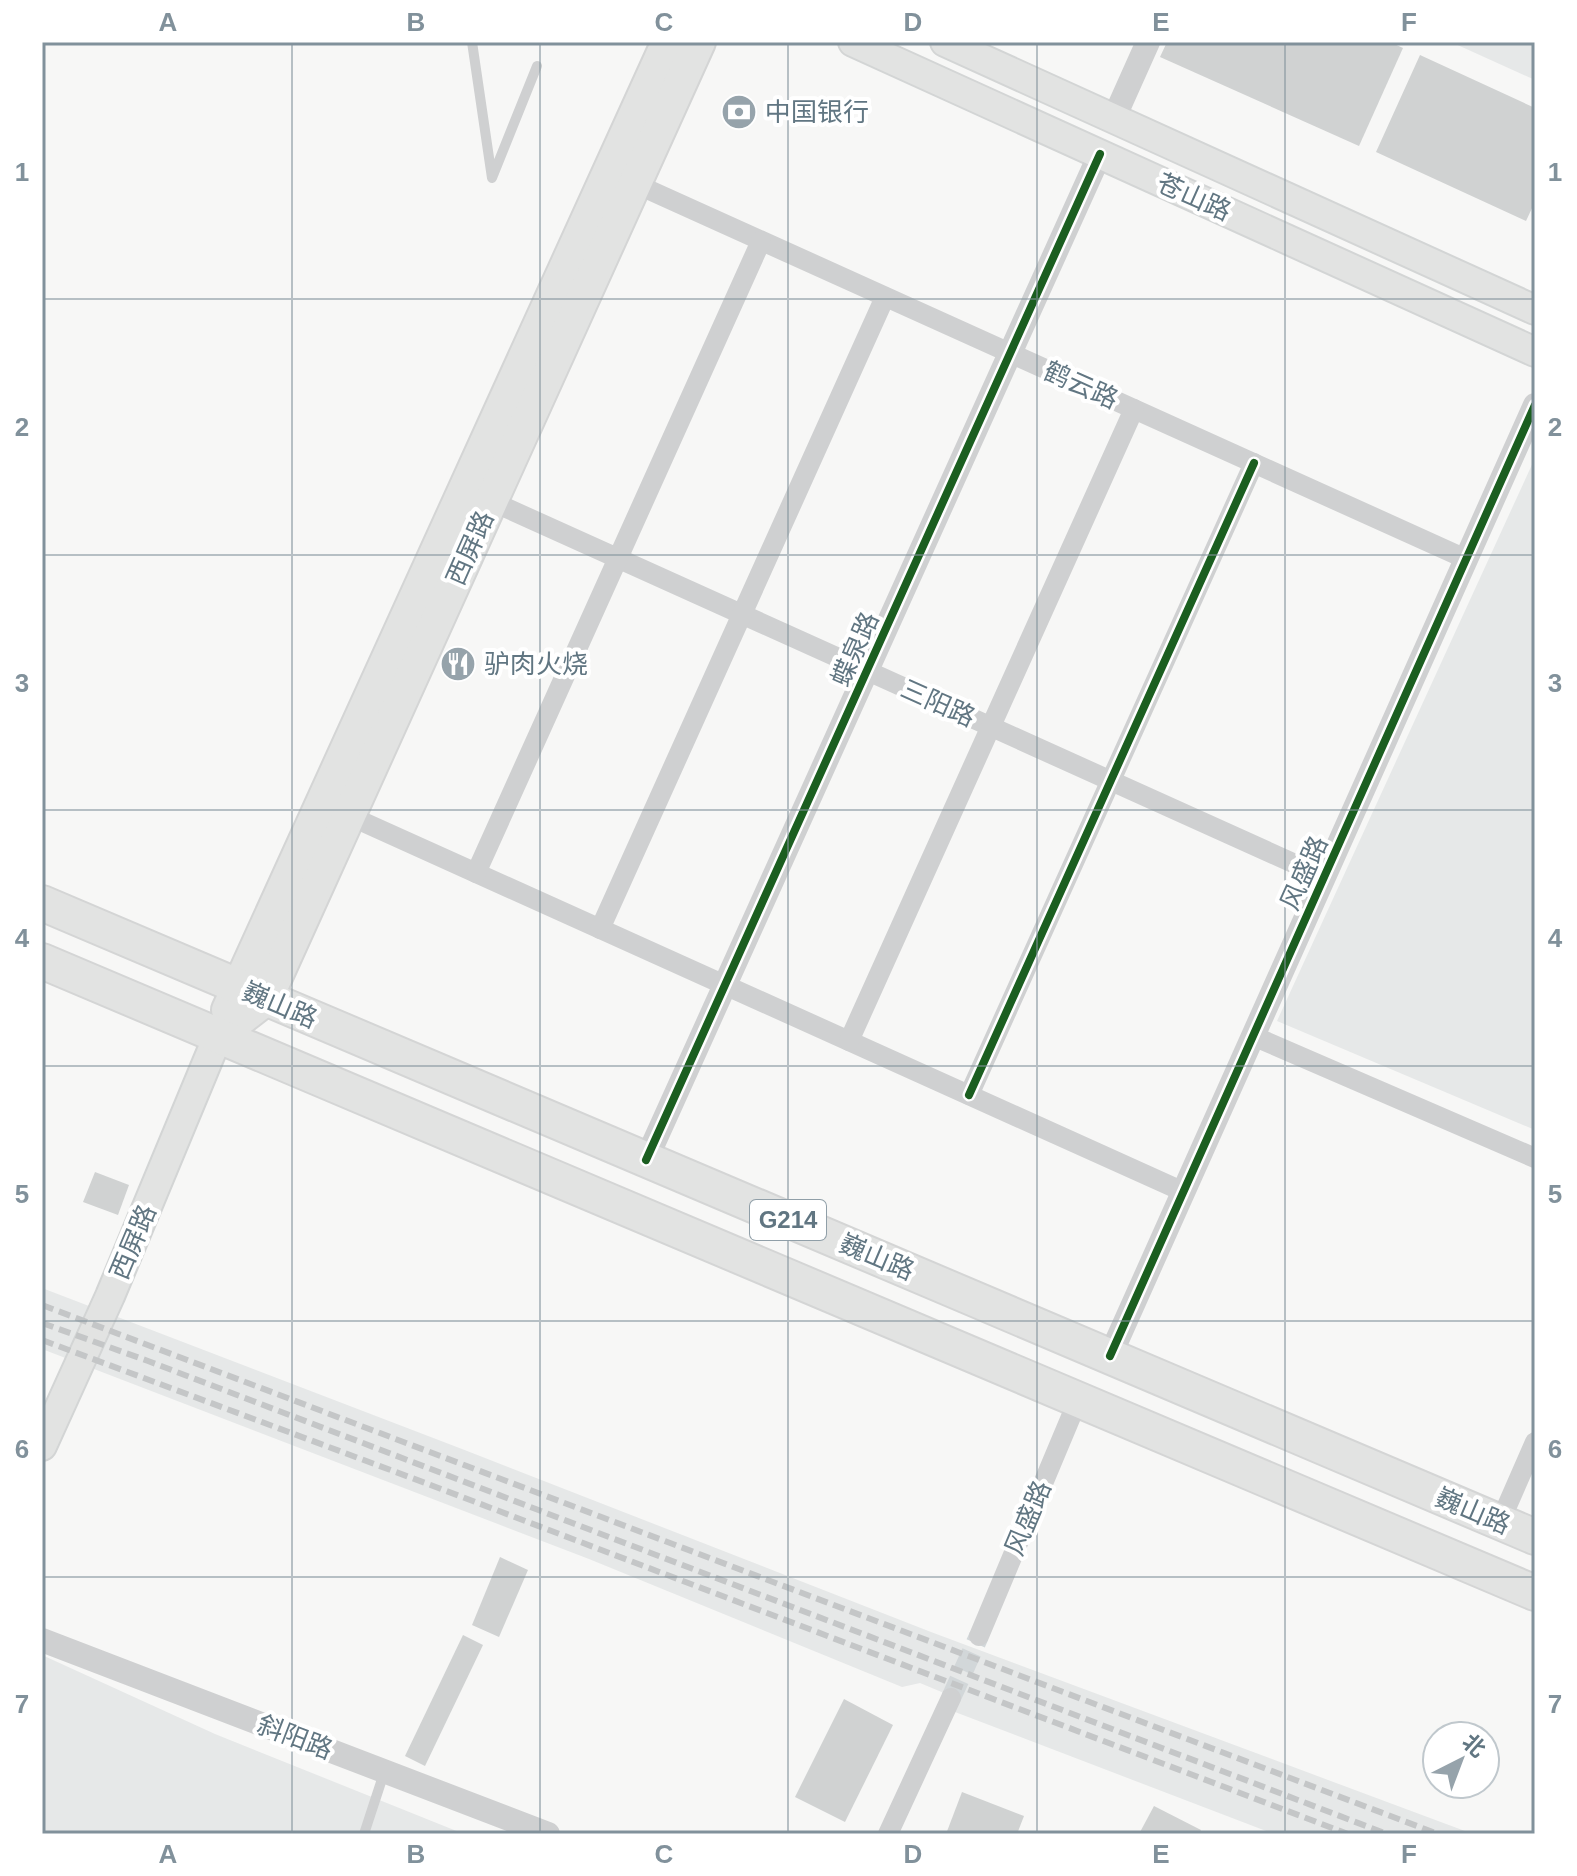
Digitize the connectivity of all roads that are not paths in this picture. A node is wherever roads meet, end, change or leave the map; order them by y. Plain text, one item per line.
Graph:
1 (472, 42) edge
2 (668, 42) edge
3 (699, 42) edge
4 (853, 42) edge
5 (945, 42) edge
6 (1148, 42) edge
7 (537, 66) dead end
8 (1114, 118) junction
9 (1100, 154) junction
10 (622, 178) junction
11 (761, 241) junction
12 (885, 297) junction
13 (1535, 310) edge
14 (1535, 352) edge
15 (1010, 353) junction
16 (1535, 405) edge
17 (1134, 409) junction
18 (1254, 463) junction
19 (477, 495) junction
20 (618, 558) junction
21 (1466, 559) junction
22 (742, 614) junction
23 (867, 671) junction
24 (991, 726) junction
25 (1111, 781) junction
26 (335, 809) junction
27 (476, 873) junction
28 (1324, 877) junction
29 (42, 903) edge
30 (600, 929) junction
31 (42, 961) edge
32 (726, 985) junction
33 (251, 993) junction
34 (218, 1036) junction
35 (1253, 1036) junction
36 (849, 1041) junction
37 (969, 1095) junction
38 (1535, 1158) edge
39 (646, 1160) junction
40 (1184, 1192) junction
41 (1110, 1356) junction
42 (1078, 1400) junction
43 (1535, 1442) edge
44 (42, 1446) edge
45 (1500, 1522) junction
46 (1535, 1537) edge
47 (1535, 1593) edge
48 (979, 1636) tunnel mouth
49 (42, 1640) edge
50 (951, 1698) tunnel mouth
51 (384, 1771) junction
52 (364, 1834) edge
53 (548, 1834) edge
54 (888, 1834) edge

1 - 7 lane
2 - 10 main road, 西屏路
3 - 10 main road, 西屏路
4 - 9 main road, 苍山路
5 - 8 main road, 苍山路
6 - 8 street
8 - 13 main road, 苍山路
9 - 14 main road, 苍山路
9 - 15 street, 蝶泉路
10 - 11 street, 鹤云路
10 - 19 main road, 西屏路
11 - 12 street, 鹤云路
11 - 20 street
12 - 15 street, 鹤云路
12 - 22 street
15 - 17 street, 鹤云路
15 - 23 street, 蝶泉路
16 - 21 street, 风盛路
17 - 18 street, 鹤云路
17 - 24 street
18 - 21 street, 鹤云路
18 - 25 street
19 - 20 street, 三阳路
19 - 26 main road, 西屏路
20 - 22 street, 三阳路
20 - 27 street
21 - 28 street, 风盛路
22 - 23 street, 三阳路
22 - 30 street
23 - 24 street, 三阳路
23 - 32 street, 蝶泉路
24 - 25 street, 三阳路
24 - 36 street
25 - 28 street, 三阳路
25 - 37 street
26 - 27 street
26 - 33 main road, 西屏路
27 - 30 street
28 - 35 street, 风盛路
29 - 33 highway, 巍山路 / G214
30 - 32 street
31 - 34 highway, 巍山路 / G214
32 - 36 street
32 - 39 street, 蝶泉路
33 - 34 main road, 西屏路
33 - 39 highway, 巍山路 / G214
34 - 42 highway, 巍山路 / G214
34 - 44 main road, 西屏路
35 - 38 street
35 - 40 street, 风盛路
36 - 37 street
37 - 40 street
39 - 41 highway, 巍山路 / G214
40 - 41 street, 风盛路
41 - 42 highway
41 - 45 highway, 巍山路 / G214
42 - 47 highway, 巍山路 / G214
42 - 48 street, 风盛路
43 - 45 street
45 - 46 highway, 巍山路 / G214
49 - 51 street, 斜阳路
50 - 54 street
51 - 52 lane
51 - 53 street, 斜阳路

